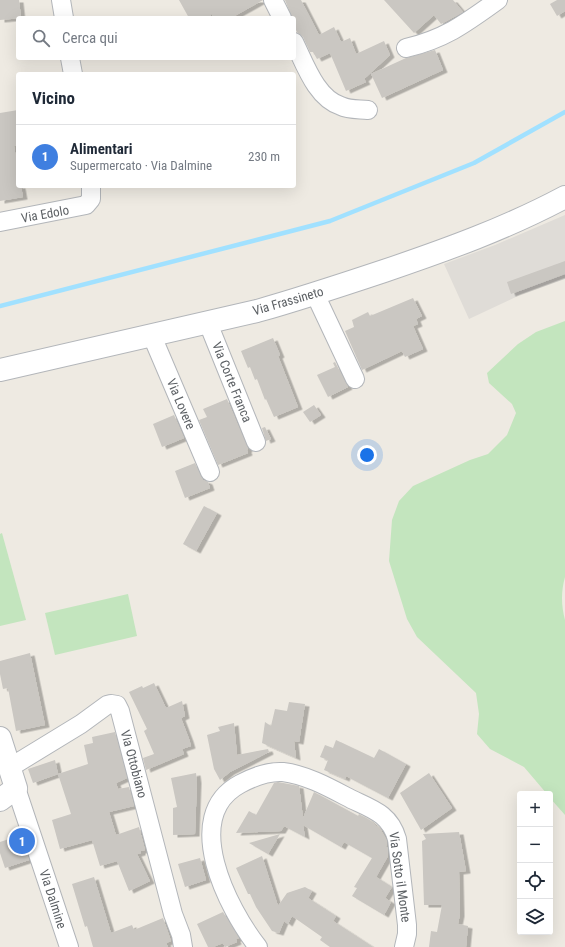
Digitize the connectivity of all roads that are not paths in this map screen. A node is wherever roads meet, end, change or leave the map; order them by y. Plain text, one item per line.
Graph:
1 (61, 0) edge
2 (273, 0) edge
3 (498, 0) edge
4 (64, 16) edge
5 (281, 16) edge
6 (296, 46) edge
7 (406, 48) dead end
8 (70, 60) edge
9 (73, 72) edge
10 (368, 110) dead end
11 (90, 194) edge
12 (565, 198) edge
13 (0, 222) edge
14 (316, 294) junction
15 (208, 323) junction
16 (152, 336) junction
17 (0, 370) edge
18 (355, 379) dead end
19 (256, 442) dead end
20 (210, 472) dead end
21 (0, 738) edge
22 (9, 768) junction
23 (8, 794) edge
24 (69, 947) edge
25 (183, 947) edge
26 (258, 947) edge
27 (404, 947) edge

1 - 4 street
2 - 5 street
3 - 7 street
6 - 10 street
8 - 9 street
11 - 13 street, Via Edolo
12 - 14 street, Via Frassineto
14 - 15 street, Via Frassineto
14 - 18 street
15 - 16 street, Via Frassineto
15 - 19 street, Via Corte Franca
16 - 17 street, Via Frassineto
16 - 20 street, Via Lovere
21 - 22 street, Via Dalmine
22 - 23 street, Via Dalmine
22 - 25 street, Via Ottobiano
23 - 24 street, Via Dalmine
26 - 27 street, Via Sotto il Monte

